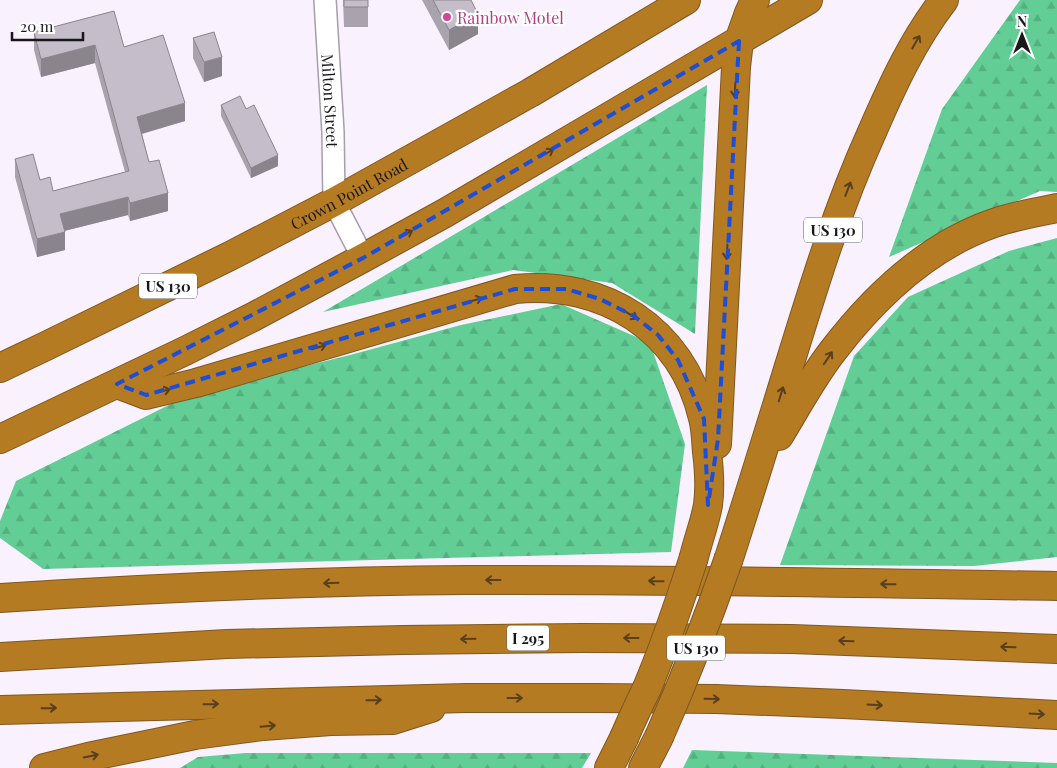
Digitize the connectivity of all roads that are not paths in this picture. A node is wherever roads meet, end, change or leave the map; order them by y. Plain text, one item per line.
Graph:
1 (325, 0) edge
2 (686, 0) edge
3 (755, 0) edge
4 (808, 0) edge
5 (944, 0) edge
6 (739, 41) junction
7 (334, 202) junction
8 (1057, 208) edge
9 (364, 258) junction
10 (0, 368) edge
11 (117, 384) junction
12 (6, 436) edge
13 (0, 459) edge
14 (756, 474) junction
15 (708, 505) junction
16 (1057, 570) edge
17 (0, 579) edge
18 (937, 584) junction
19 (1057, 586) edge
20 (12, 597) edge
21 (1057, 649) edge
22 (0, 657) edge
23 (466, 698) junction
24 (0, 710) edge
25 (1057, 715) edge
26 (44, 768) edge
27 (609, 768) edge
28 (643, 768) edge

1 - 7 street, Milton Street
2 - 7 highway, Crown Point Road / US 130
3 - 6 highway
4 - 6 highway
14 -> 5 highway, US 130
9 -> 6 highway
6 -> 15 highway
7 - 9 street
7 - 10 highway, Crown Point Road / US 130
14 -> 8 highway
9 - 11 highway
11 - 12 highway
11 -> 15 highway
12 - 13 highway
14 - 28 highway, US 130, bridge
15 - 27 highway, bridge
16 - 18 highway
17 - 20 highway
18 - 19 highway
18 -> 20 highway
21 -> 22 highway, I 295
24 -> 23 highway
23 -> 25 highway
26 -> 23 highway

